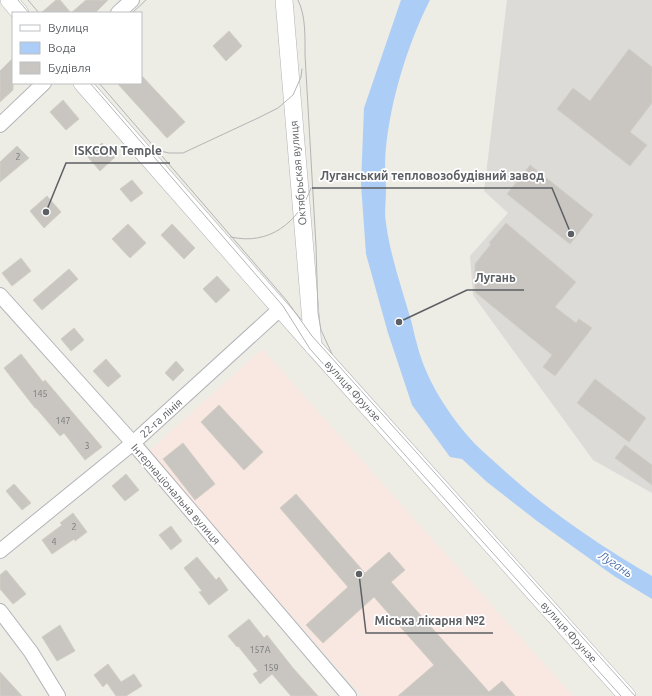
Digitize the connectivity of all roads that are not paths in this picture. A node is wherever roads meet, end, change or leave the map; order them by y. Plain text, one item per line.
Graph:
1 (9, 0) edge
2 (132, 0) edge
3 (284, 0) edge
4 (19, 12) edge
5 (119, 12) edge
6 (43, 84) edge
7 (83, 84) edge
8 (0, 125) edge
9 (0, 294) edge
10 (280, 309) junction
11 (313, 346) junction
12 (133, 444) junction
13 (0, 551) edge
14 (0, 611) edge
15 (58, 696) edge
16 (349, 696) edge
17 (626, 696) edge

1 - 4 street
2 - 5 street
3 - 11 street, Октябрьская вулиця
6 - 8 street
7 - 10 street, вулиця Фрунзе
9 - 12 street, Інтернаціональна вулиця
10 - 11 street, вулиця Фрунзе
10 - 12 street, 22-га лінія
11 - 17 street, вулиця Фрунзе
12 - 13 street, 22-га лінія
12 - 16 street, Інтернаціональна вулиця
14 - 15 street

